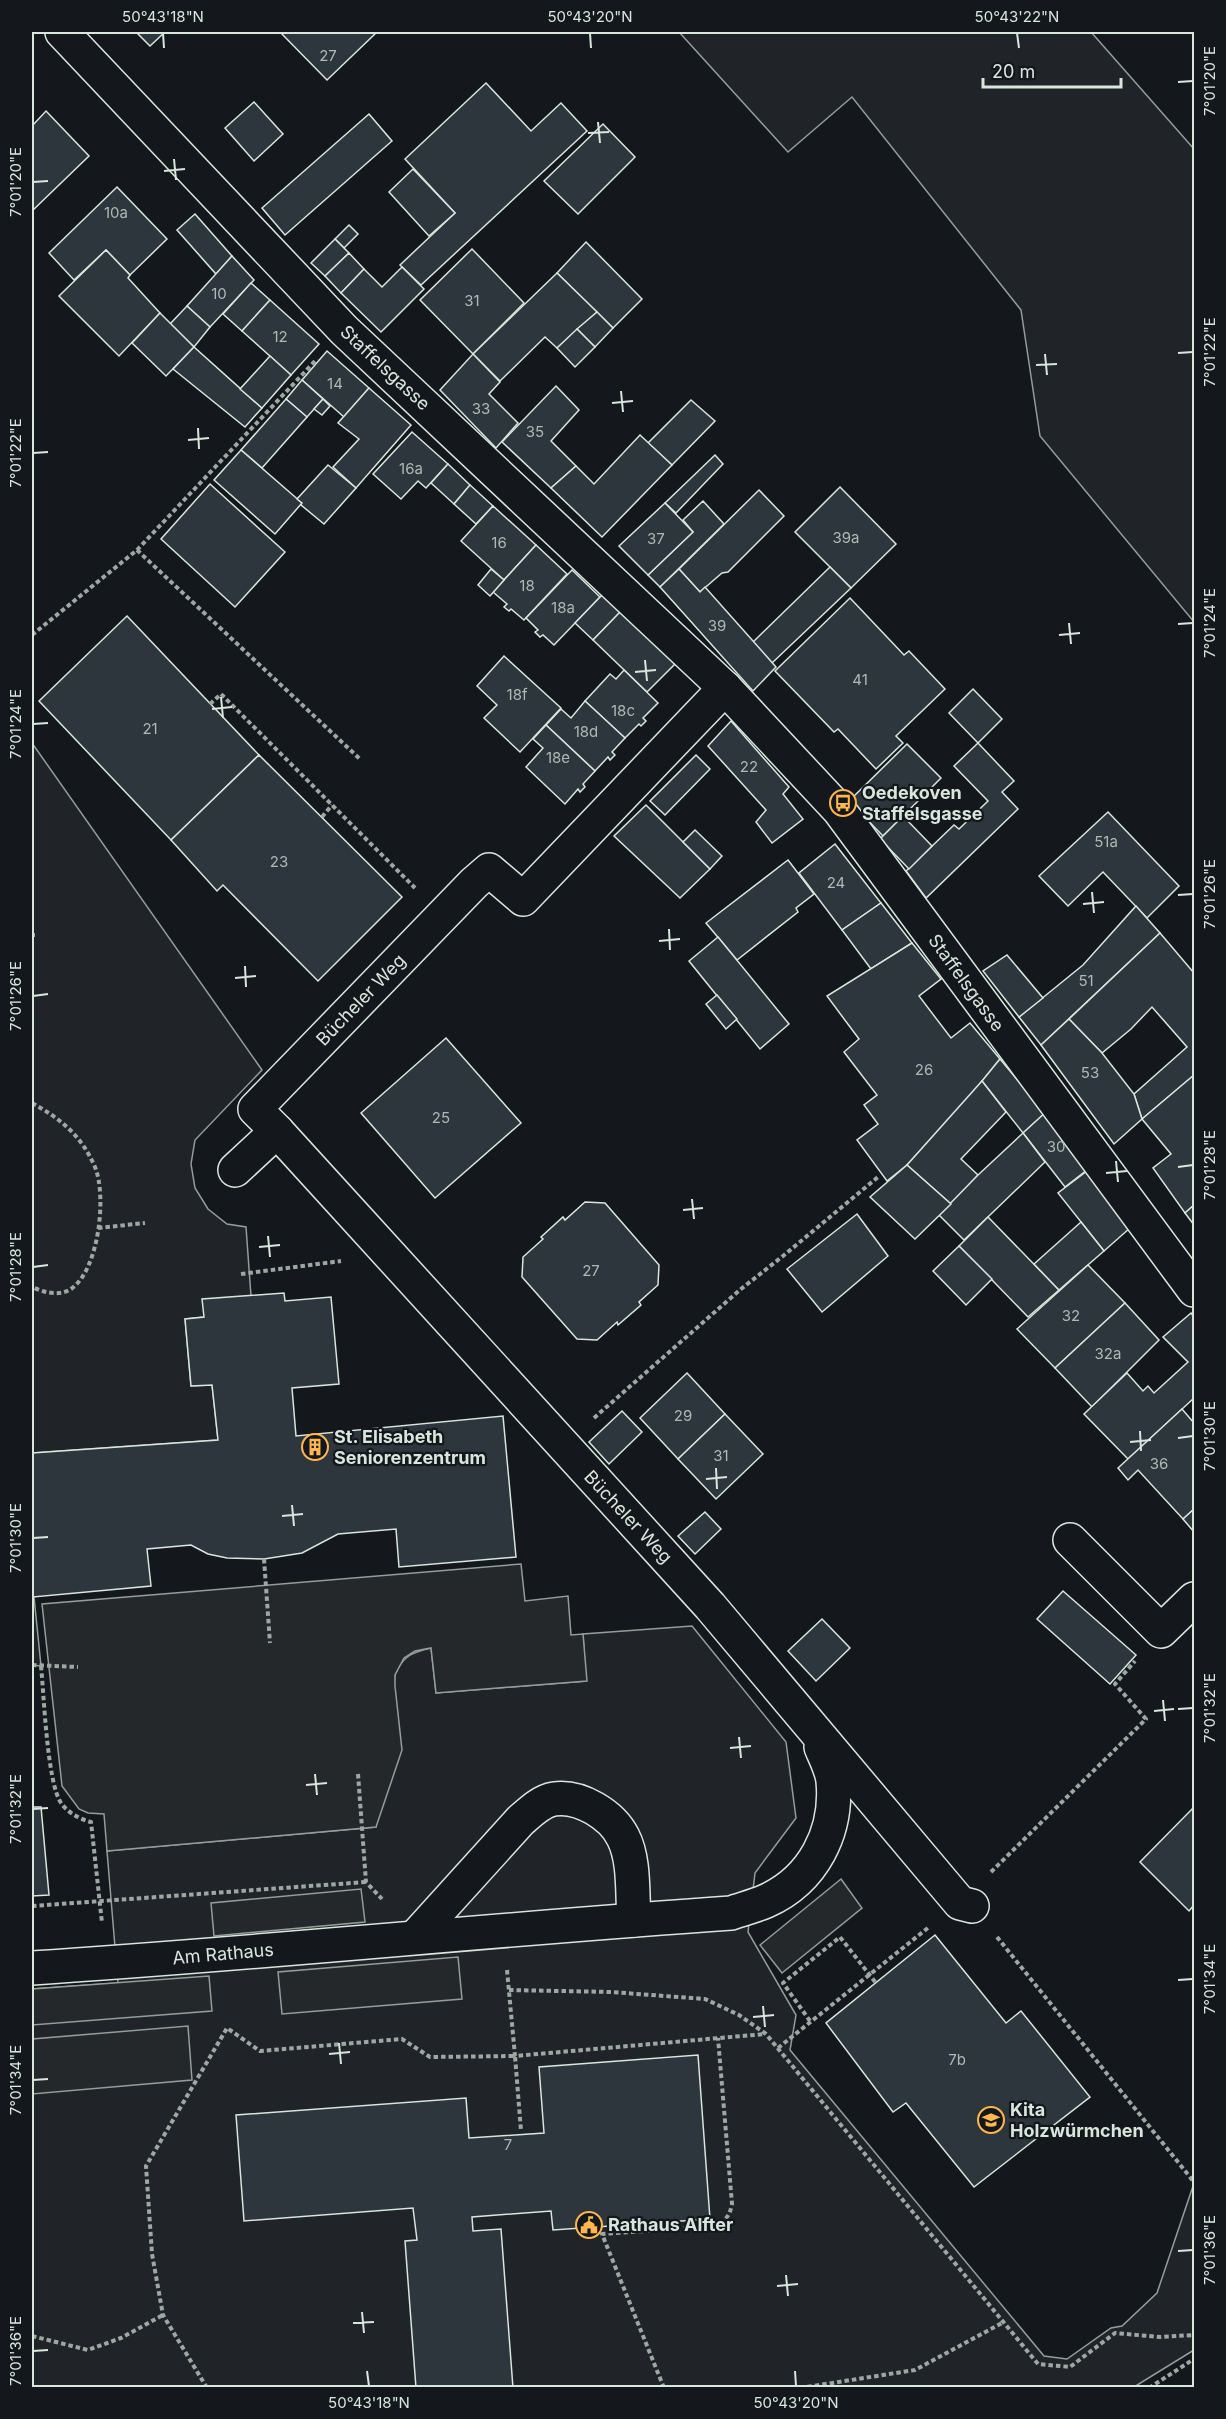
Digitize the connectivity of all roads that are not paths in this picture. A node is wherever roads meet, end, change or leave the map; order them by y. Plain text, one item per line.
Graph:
1 (62, 32) edge
2 (725, 688) junction
3 (277, 1131) junction
4 (235, 1170) dead end
5 (1194, 1290) edge
6 (1070, 1540) dead end
7 (1194, 1599) edge
8 (816, 1734) junction
9 (966, 1904) road end
10 (634, 1920) junction
11 (415, 1937) junction
12 (32, 1968) edge

1 - 2 street, Staffelsgasse
2 - 3 street, Bücheler Weg
2 - 5 street, Staffelsgasse
3 - 4 street
3 - 8 street, Bücheler Weg
6 - 7 street
8 - 9 street, Bücheler Weg
8 - 10 street, Am Rathaus
10 - 11 street, Am Rathaus
10 - 11 street
11 - 12 street, Am Rathaus

